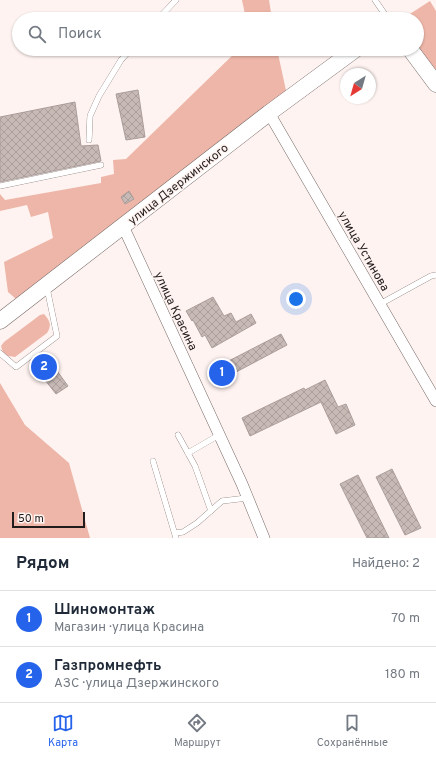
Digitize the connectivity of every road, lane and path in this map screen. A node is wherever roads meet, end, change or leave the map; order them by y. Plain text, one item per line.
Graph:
1 (176, 0) edge
2 (375, 0) edge
3 (165, 12) edge
4 (383, 12) edge
5 (125, 56) edge
6 (347, 56) edge
7 (415, 56) edge
8 (436, 84) edge
9 (269, 114) junction
10 (89, 140) dead end
11 (101, 165) dead end
12 (0, 186) edge
13 (123, 226) junction
14 (436, 275) edge
15 (46, 285) junction
16 (380, 304) junction
17 (0, 321) edge
18 (0, 353) edge
19 (436, 401) edge
20 (178, 435) dead end
21 (219, 435) junction
22 (188, 453) junction
23 (153, 461) dead end
24 (247, 498) junction
25 (211, 511) junction
26 (176, 536) edge
27 (264, 538) edge

1 - 3 lane
2 - 4 lane
5 - 10 lane
6 - 9 street, улица Дзержинского
7 - 8 street
9 - 13 street, улица Дзержинского
9 - 16 street, улица Устинова
11 - 12 lane
13 - 15 street, улица Дзержинского
13 - 21 street, улица Красина
14 - 16 lane
15 - 17 street, улица Дзержинского
15 - 18 lane
16 - 19 street, улица Устинова
20 - 22 lane
21 - 22 lane
21 - 24 street, улица Красина
22 - 25 lane
23 - 26 lane
24 - 25 lane
24 - 27 street, улица Красина
25 - 26 lane

